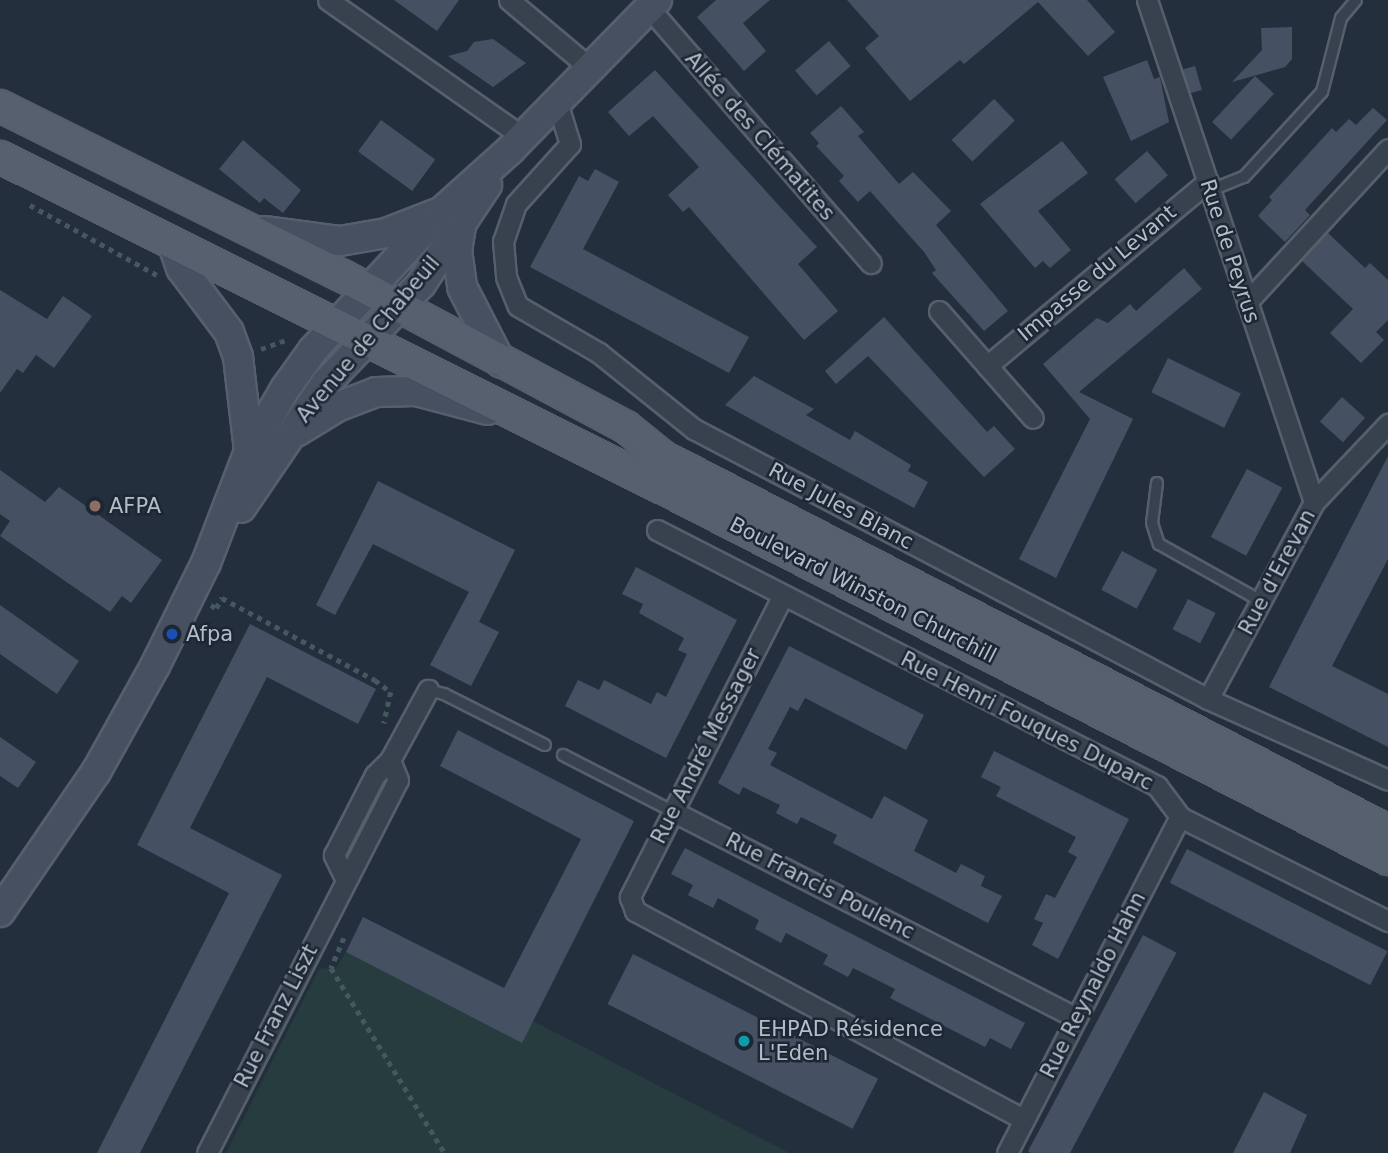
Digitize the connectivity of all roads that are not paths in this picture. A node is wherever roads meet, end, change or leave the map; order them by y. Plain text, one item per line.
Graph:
1 (328, 0) edge
2 (509, 0) edge
3 (1147, 0) edge
4 (1356, 0) edge
5 (653, 4) edge
6 (590, 68) junction
7 (557, 102) junction
8 (0, 106) edge
9 (516, 143) junction
10 (1388, 149) edge
11 (0, 157) edge
12 (1209, 186) junction
13 (451, 218) junction
14 (242, 227) junction
15 (172, 242) junction
16 (871, 263) dead end
17 (368, 291) junction
18 (1247, 302) junction
19 (399, 308) junction
20 (939, 311) dead end
21 (337, 325) junction
22 (367, 341) junction
23 (500, 363) junction
24 (987, 366) junction
25 (1033, 418) dead end
26 (520, 421) junction
27 (1388, 424) edge
28 (284, 440) junction
29 (249, 451) junction
30 (1157, 483) dead end
31 (1314, 502) junction
32 (657, 530) dead end
33 (206, 564) junction
34 (783, 595) junction
35 (1261, 601) junction
36 (428, 690) joint
37 (1208, 699) junction
38 (545, 746) dead end
39 (563, 755) dead end
40 (1388, 780) edge
41 (671, 811) junction
42 (1180, 817) junction
43 (1388, 831) edge
44 (1388, 859) edge
45 (0, 912) edge
46 (1388, 921) edge
47 (1076, 1018) junction
48 (1023, 1119) junction
49 (207, 1153) edge
50 (1007, 1153) edge

1 - 9 street
2 - 6 street
3 - 12 street, Rue de Peyrus
4 - 12 lane
5 - 6 main road, Avenue de Chabeuil
5 - 16 street, Allée des Clématites
6 - 7 main road, Avenue de Chabeuil
7 - 9 main road, Avenue de Chabeuil
7 - 37 street, Rue Jules Blanc
8 - 14 main road, Boulevard Winston Churchill
9 - 13 main road, Avenue de Chabeuil
10 - 18 street
11 - 15 main road, Boulevard Winston Churchill
12 - 18 street, Rue de Peyrus
12 - 24 street, Impasse du Levant
13 - 14 main road, Avenue de Chabeuil
13 - 17 main road, Avenue de Chabeuil
13 - 19 main road, Avenue de Chabeuil
13 - 23 main road
14 - 17 main road, Boulevard Winston Churchill
15 - 21 main road, Boulevard Winston Churchill
15 - 29 main road
17 - 19 main road, Boulevard Winston Churchill
17 - 21 main road, Avenue de Chabeuil
18 - 31 street, Rue de Peyrus
19 - 22 main road, Avenue de Chabeuil
19 - 23 main road, Boulevard Winston Churchill
20 - 24 street
21 - 22 main road, Boulevard Winston Churchill
21 - 29 main road, Avenue de Chabeuil
22 - 26 main road, Boulevard Winston Churchill
22 - 28 main road, Avenue de Chabeuil
23 - 43 main road, Boulevard Winston Churchill
24 - 25 street
26 - 28 main road
26 - 44 main road, Boulevard Winston Churchill
27 - 31 street, Rue d'Erevan
28 - 33 main road, Avenue de Chabeuil
29 - 33 main road, Avenue de Chabeuil
30 - 35 lane
31 - 35 street, Rue d'Erevan
32 - 34 street, Rue Henri Fouques Duparc
33 - 45 main road, Avenue de Chabeuil
34 - 41 street, Rue André Messager
34 - 42 street, Rue Henri Fouques Duparc
35 - 37 street, Rue d'Erevan
36 - 38 lane
36 - 49 street, Rue Franz Liszt
37 - 40 street, Rue Jules Blanc
39 - 41 lane, Rue Francis Poulenc
41 - 47 street, Rue Francis Poulenc
41 - 48 street, Rue André Messager
42 - 46 street, Rue Henri Fouques Duparc
42 - 47 street, Rue Reynaldo Hahn
47 - 48 street, Rue Reynaldo Hahn
48 - 50 street, Rue Reynaldo Hahn

